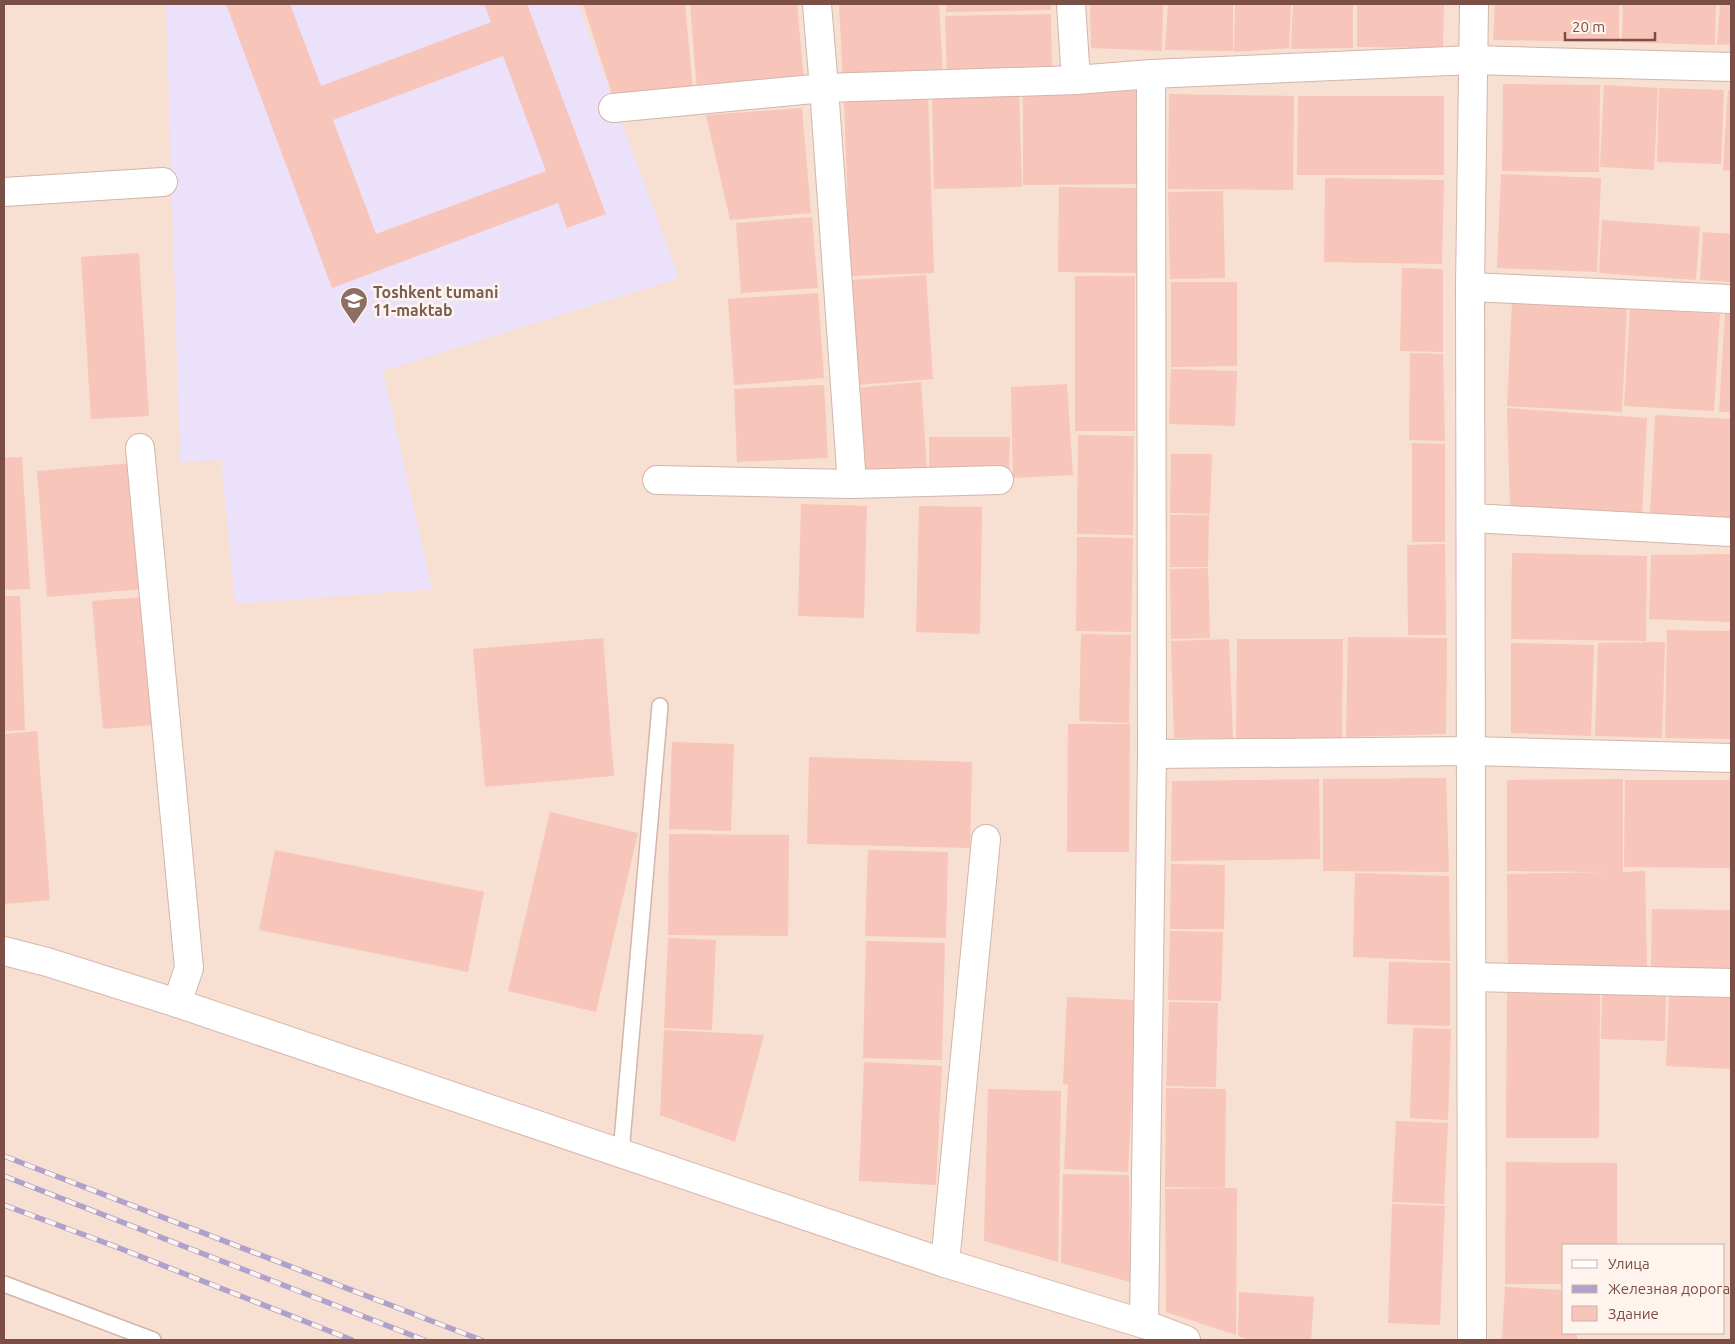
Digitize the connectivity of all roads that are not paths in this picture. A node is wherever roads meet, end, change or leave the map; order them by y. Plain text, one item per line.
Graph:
1 (817, 4) edge
2 (1072, 4) edge
3 (1474, 4) edge
4 (1473, 60) junction
5 (1731, 67) edge
6 (1150, 74) junction
7 (1076, 80) junction
8 (824, 88) junction
9 (613, 108) dead end
10 (163, 182) dead end
11 (4, 192) edge
12 (1470, 287) junction
13 (1731, 299) edge
14 (140, 448) dead end
15 (657, 480) dead end
16 (998, 480) dead end
17 (852, 484) junction
18 (1472, 518) junction
19 (1731, 532) edge
20 (660, 706) dead end
21 (1471, 752) junction
22 (1152, 754) junction
23 (1731, 758) edge
24 (986, 839) dead end
25 (4, 951) edge
26 (1472, 977) junction
27 (1731, 983) edge
28 (177, 1003) junction
29 (621, 1153) junction
30 (945, 1263) junction
31 (4, 1284) edge
32 (1144, 1324) junction
33 (153, 1340) edge
34 (1186, 1340) edge
35 (1472, 1340) edge

1 - 8 street
2 - 7 street
3 - 4 street
4 - 5 street
4 - 6 street
4 - 12 street
6 - 7 street
6 - 22 street
7 - 8 street
8 - 9 street
8 - 17 street
10 - 11 street
12 - 13 street
12 - 18 street
14 - 28 street
15 - 17 street
16 - 17 street
18 - 19 street
18 - 21 street
20 - 29 lane
21 - 22 street
21 - 23 street
21 - 26 street
22 - 32 street
24 - 30 street
25 - 28 street
26 - 27 street
26 - 35 street
28 - 29 street
29 - 30 street
30 - 32 street
31 - 33 lane
32 - 34 street

